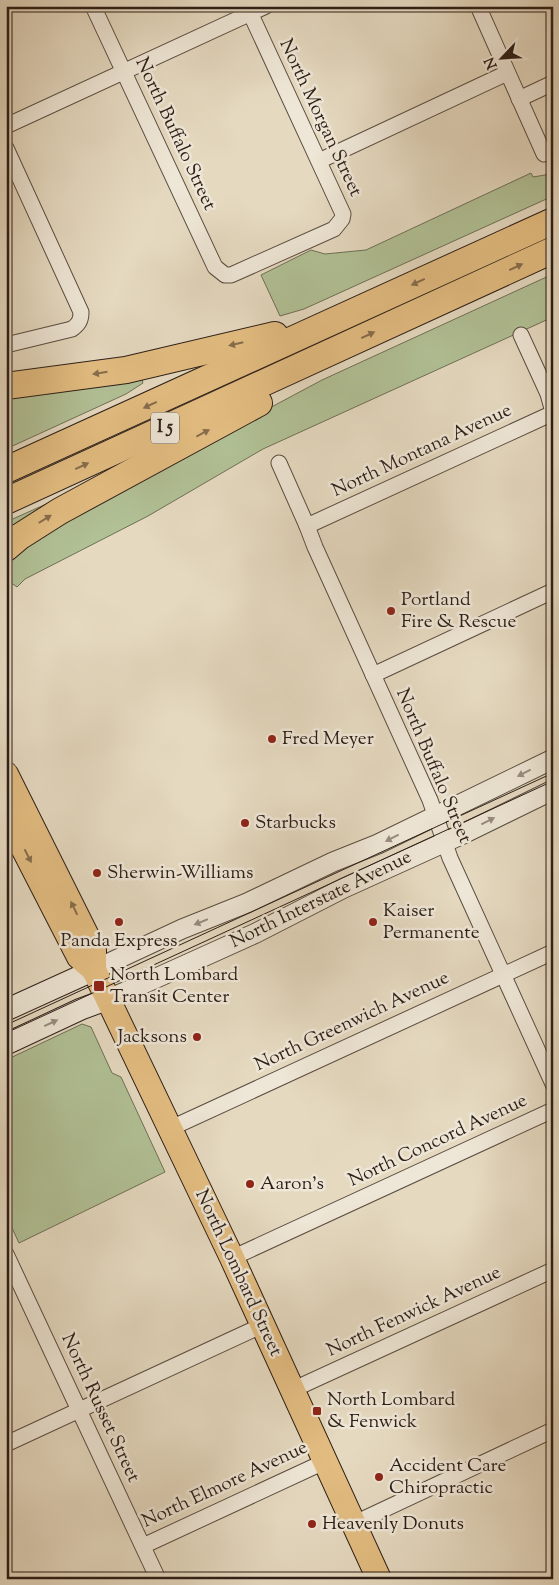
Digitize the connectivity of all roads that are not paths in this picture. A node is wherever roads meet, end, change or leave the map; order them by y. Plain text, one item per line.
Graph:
1 (93, 6) edge
2 (266, 6) edge
3 (478, 6) edge
4 (248, 10) edge
5 (124, 72) junction
6 (507, 73) junction
7 (553, 83) edge
8 (518, 98) junction
9 (6, 126) edge
10 (6, 148) edge
11 (544, 154) dead end
12 (319, 161) junction
13 (342, 219) joint
14 (553, 221) edge
15 (553, 250) edge
16 (334, 321) junction
17 (521, 335) dead end
18 (6, 345) edge
19 (324, 355) junction
20 (6, 386) edge
21 (553, 412) edge
22 (279, 463) dead end
23 (6, 470) edge
24 (6, 501) edge
25 (307, 526) junction
26 (6, 548) edge
27 (553, 591) edge
28 (373, 674) junction
29 (553, 759) edge
30 (6, 774) edge
31 (553, 790) edge
32 (6, 815) edge
33 (435, 816) junction
34 (444, 842) junction
35 (553, 952) edge
36 (94, 970) junction
37 (503, 974) junction
38 (108, 999) junction
39 (6, 1010) edge
40 (6, 1044) edge
41 (553, 1084) edge
42 (553, 1110) edge
43 (169, 1129) junction
44 (6, 1254) edge
45 (232, 1258) junction
46 (553, 1270) edge
47 (263, 1325) junction
48 (292, 1390) junction
49 (80, 1410) junction
50 (553, 1430) edge
51 (6, 1444) edge
52 (324, 1462) junction
53 (353, 1524) junction
54 (143, 1546) junction
55 (158, 1579) edge
56 (379, 1579) edge

1 - 5 street, North Buffalo Street
2 - 4 street
3 - 6 street
4 - 5 street
4 - 12 street, North Morgan Street
5 - 9 street
5 - 13 street, North Buffalo Street
6 - 8 street
6 - 12 street
7 - 8 street
8 - 11 street
10 - 18 street
12 - 13 street, North Morgan Street
14 -> 16 highway, I 5
19 -> 15 highway, I 5
16 -> 20 highway
16 -> 23 highway, I 5
17 - 21 street
24 -> 19 highway, I 5
26 -> 19 highway
21 - 25 street, North Montana Avenue
22 - 25 street, North Buffalo Street
25 - 28 street, North Buffalo Street
27 - 28 street
28 - 33 street, North Buffalo Street
29 -> 33 street, North Interstate Avenue
36 -> 30 main road, North Lombard Street
34 -> 31 street, North Interstate Avenue
32 -> 36 main road, North Lombard Street
33 - 34 street, North Buffalo Street
33 -> 36 street, North Interstate Avenue
34 - 37 street, North Buffalo Street
34 - 38 street, North Interstate Avenue
35 - 37 street, North Greenwich Avenue
36 - 38 main road, North Lombard Street
36 - 39 main road, North Interstate Avenue
37 - 41 street, North Buffalo Street
37 - 43 street, North Greenwich Avenue
40 -> 38 main road, North Interstate Avenue
38 - 43 main road, North Lombard Street
42 - 45 street, North Concord Avenue
43 - 45 main road, North Lombard Street
44 - 49 street, North Russet Street
45 - 47 main road, North Lombard Street
46 - 48 street, North Fenwick Avenue
47 - 48 main road, North Lombard Street
47 - 49 street
48 - 52 main road, North Lombard Street
49 - 51 street
49 - 54 street, North Russet Street
50 - 53 street
52 - 53 main road, North Lombard Street
52 - 54 street, North Elmore Avenue
53 - 56 main road, North Lombard Street
54 - 55 street, North Russet Street

